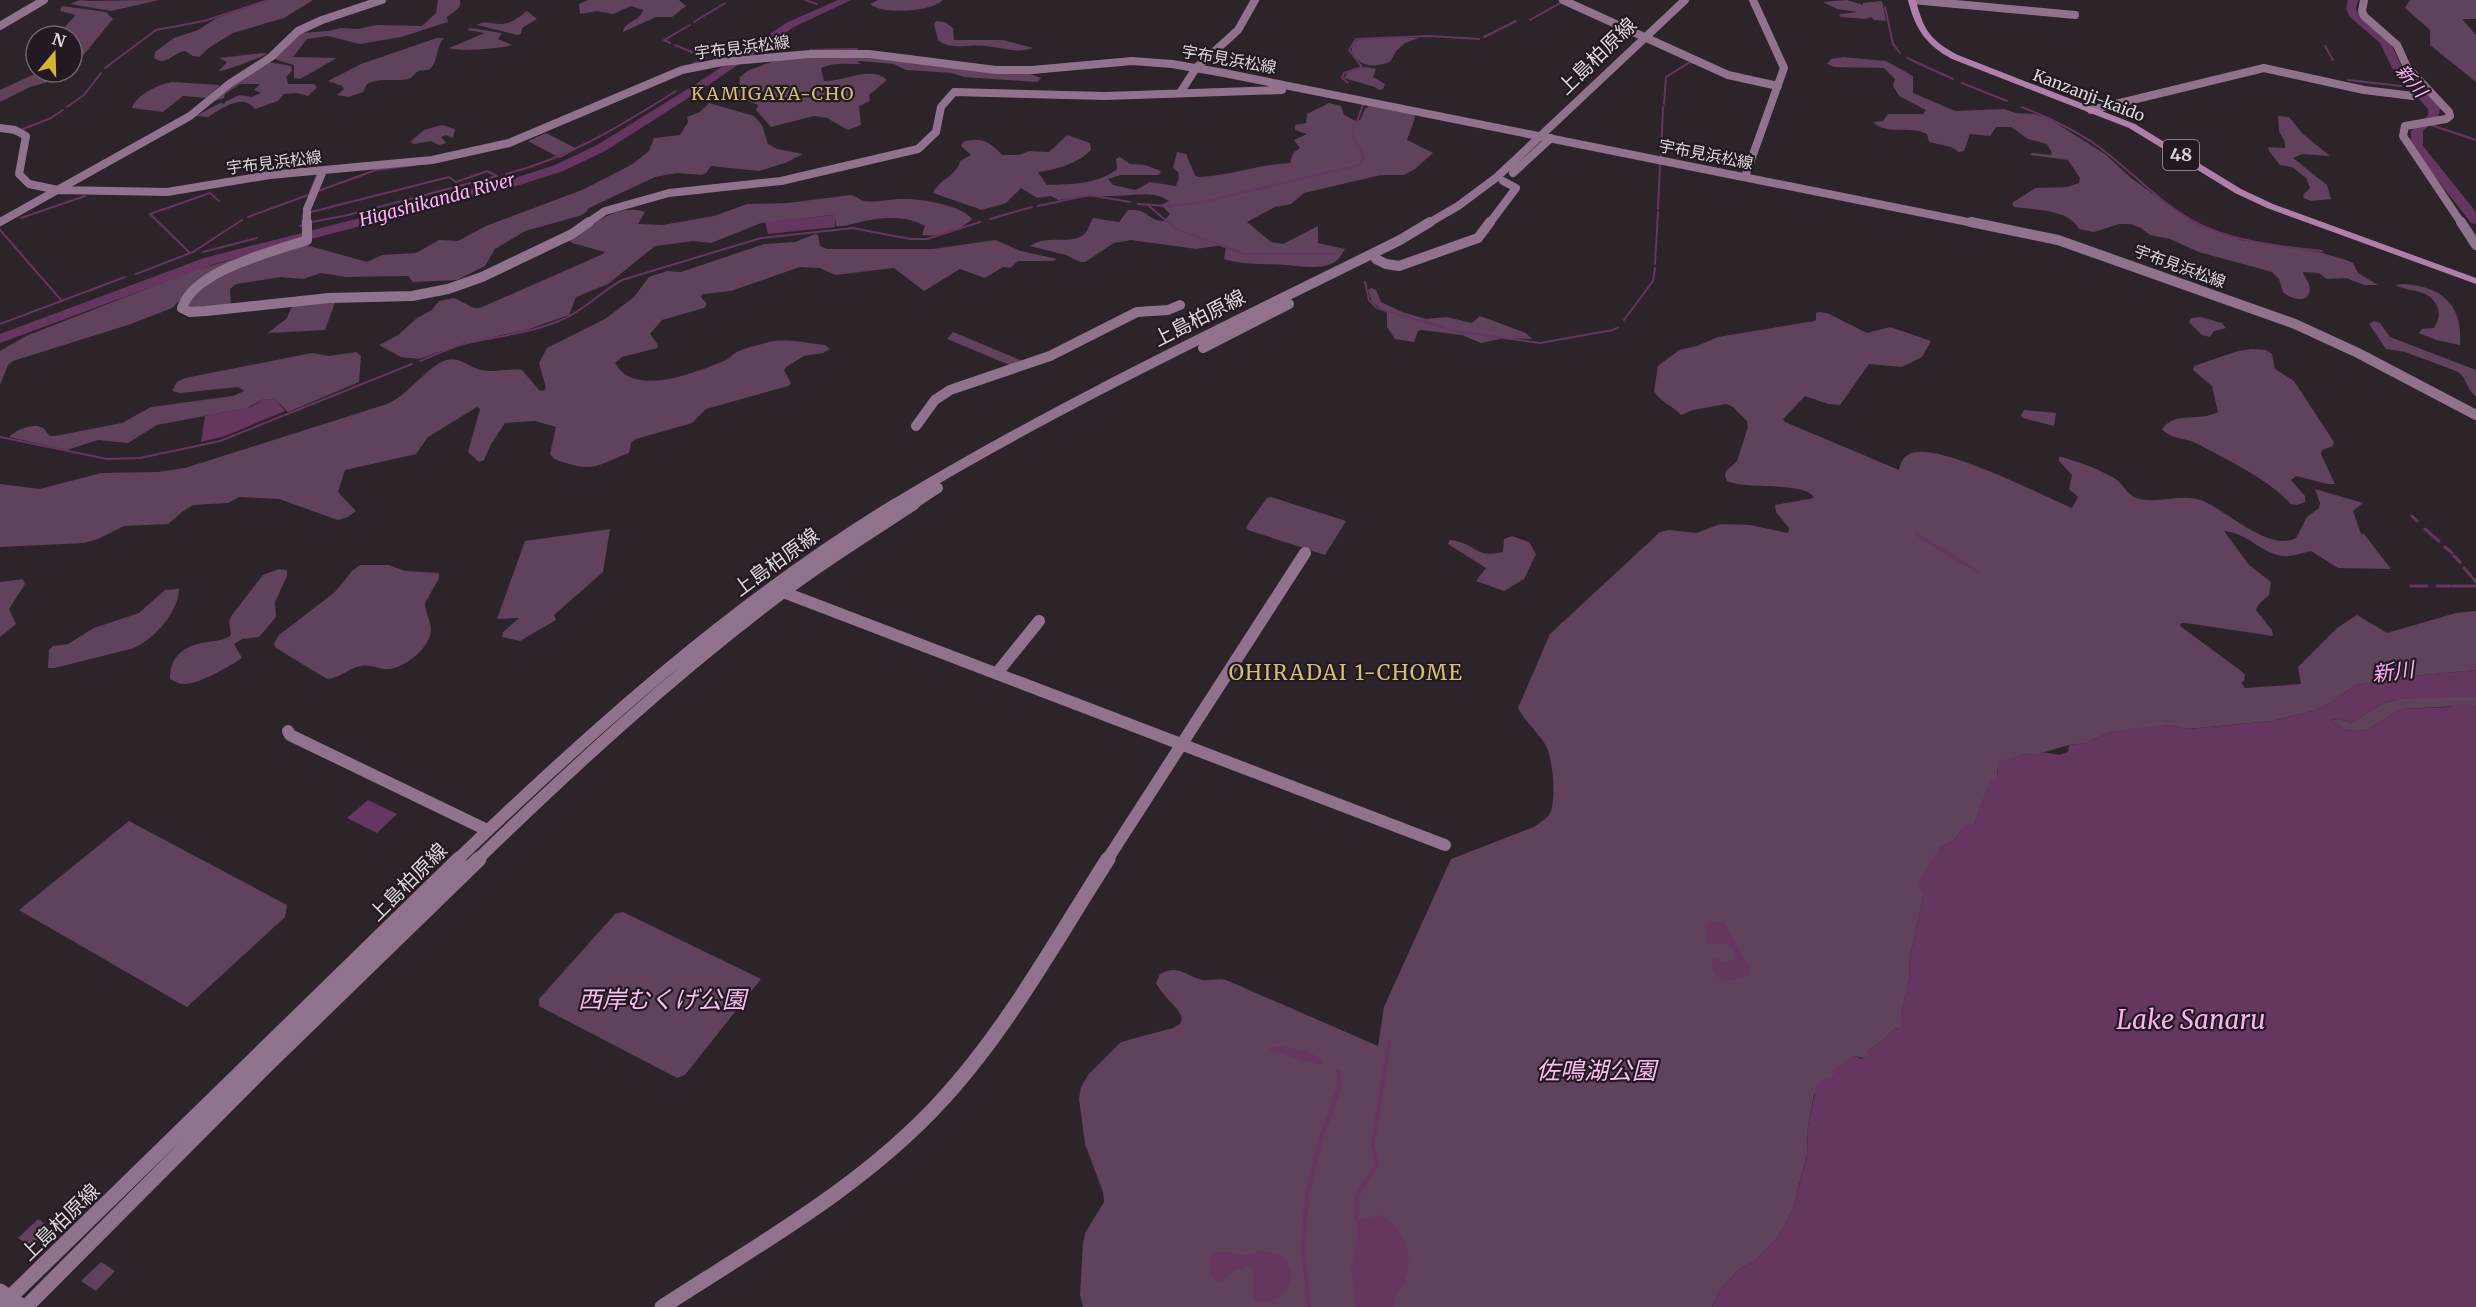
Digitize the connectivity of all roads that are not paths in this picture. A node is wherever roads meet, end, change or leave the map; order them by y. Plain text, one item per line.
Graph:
1 (44, 0) edge
2 (382, 0) edge
3 (1255, 0) edge
4 (1563, 0) edge
5 (1685, 0) edge
6 (1695, 0) edge
7 (1754, 0) edge
8 (1912, 0) edge
9 (2364, 0) edge
10 (2075, 15) dead end
11 (0, 26) edge
12 (1648, 38) junction
13 (1196, 68) junction
14 (1778, 86) junction
15 (1295, 87) junction
16 (1180, 93) junction
17 (2413, 96) dead end
18 (2091, 110) junction
19 (0, 128) edge
20 (1546, 137) junction
21 (323, 171) junction
22 (1745, 177) junction
23 (1503, 181) junction
24 (58, 190) junction
25 (0, 222) edge
26 (2476, 245) edge
27 (1376, 259) junction
28 (2476, 281) edge
29 (1180, 305) dead end
30 (2476, 415) edge
31 (916, 426) dead end
32 (1305, 553) dead end
33 (783, 592) junction
34 (1039, 621) dead end
35 (997, 673) junction
36 (288, 731) dead end
37 (1182, 744) junction
38 (487, 830) junction
39 (1445, 845) dead end
40 (12, 1302) edge
41 (662, 1307) edge

1 - 11 street
2 - 24 street
3 - 13 street
4 - 12 street
5 - 12 street, 上島柏原線
6 - 12 street, 上島柏原線
7 - 14 street
8 - 10 street
8 - 18 main road, Kanzanji-kaido / 48
9 - 26 street
12 - 14 street
12 - 20 street, 上島柏原線
13 - 15 street, 宇布見浜松線
13 - 16 street
13 - 21 street, 宇布見浜松線
14 - 22 street
15 - 16 street
15 - 20 street, 宇布見浜松線
16 - 21 street
17 - 18 street
18 - 28 main road, Kanzanji-kaido / 48
19 - 24 street, 宇布見浜松線
20 - 22 street, 宇布見浜松線
20 - 23 street, 上島柏原線
20 - 38 street, 上島柏原線
21 - 24 street, 宇布見浜松線
22 - 30 street, 宇布見浜松線
23 - 27 street, 上島柏原線
23 - 27 street
24 - 25 street
27 - 33 street, 上島柏原線
29 - 31 street
32 - 37 street
33 - 35 street
33 - 40 street, 上島柏原線
34 - 35 street
35 - 37 street
36 - 38 street
37 - 39 street
37 - 41 street
38 - 40 street, 上島柏原線

